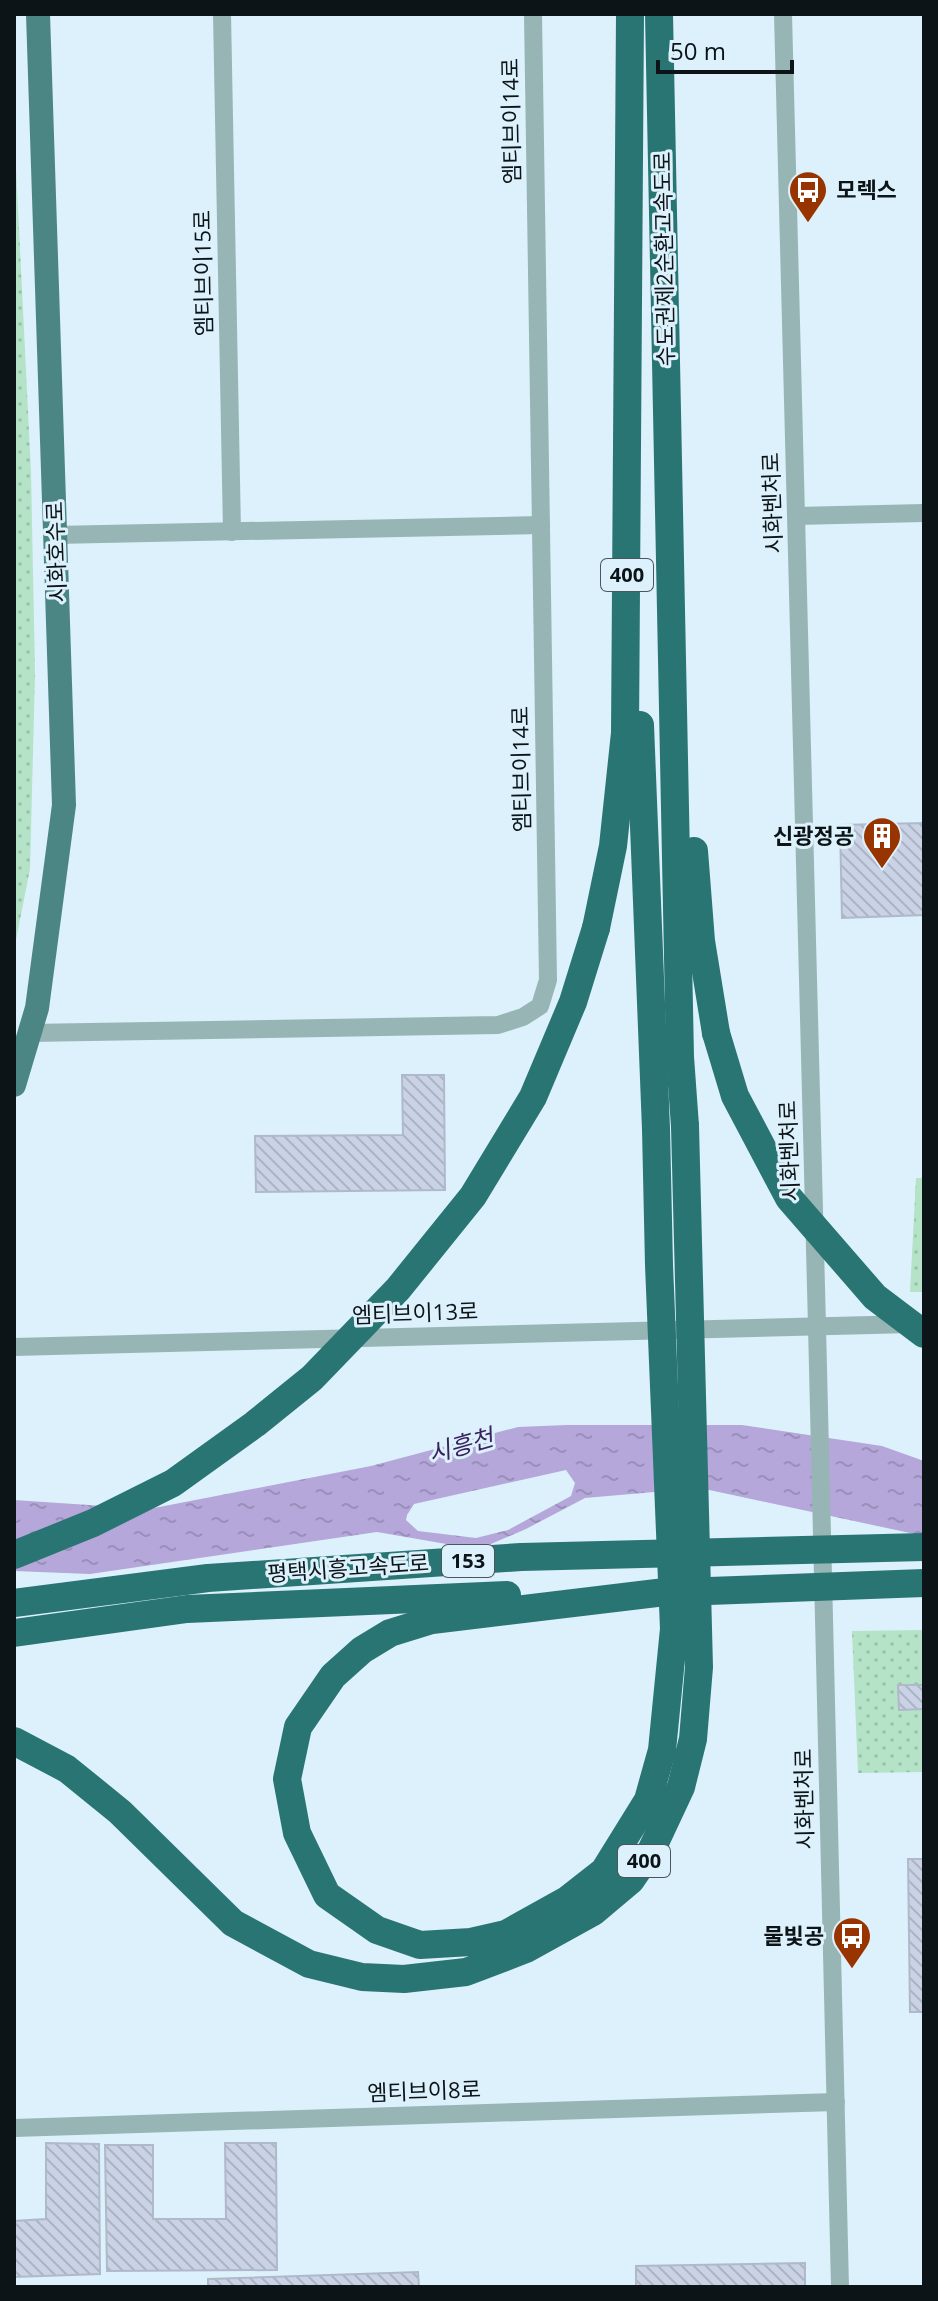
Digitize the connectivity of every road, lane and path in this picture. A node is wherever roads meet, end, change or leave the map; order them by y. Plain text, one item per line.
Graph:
1 (38, 14) edge
2 (222, 14) edge
3 (533, 14) edge
4 (630, 14) edge
5 (659, 14) edge
6 (783, 14) edge
7 (629, 220) junction
8 (670, 503) junction
9 (924, 513) edge
10 (796, 516) junction
11 (541, 525) junction
12 (232, 532) junction
13 (55, 535) junction
14 (29, 1033) junction
15 (14, 1085) edge
16 (924, 1324) edge
17 (817, 1326) junction
18 (924, 1334) edge
19 (14, 1347) edge
20 (924, 1547) edge
21 (14, 1555) edge
22 (924, 1583) edge
23 (665, 1592) junction
24 (14, 1603) edge
25 (14, 1633) edge
26 (14, 1741) edge
27 (836, 2102) junction
28 (14, 2128) edge
29 (840, 2287) edge

1 - 13 main road, 시화호수로
2 - 12 street, 엠티브이15로
3 - 11 street, 엠티브이14로
4 - 7 highway, 수도권제2순환고속도로 / 400
5 - 8 highway, 수도권제2순환고속도로 / 400
6 - 10 street, 시화벤처로
7 - 21 highway, 400, bridge
7 - 23 highway, bridge
8 - 18 highway, bridge
8 - 26 highway, 400, bridge
9 - 10 street
10 - 17 street, 시화벤처로
11 - 12 street
11 - 14 street, 엠티브이14로
12 - 13 street
13 - 14 main road, 시화호수로
14 - 15 main road, 시화호수로
16 - 17 street, 엠티브이13로
17 - 19 street, 엠티브이13로
17 - 27 street, 시화벤처로
20 - 24 highway, 평택시흥고속도로 / 153, bridge
22 - 23 highway, 평택시흥고속도로 / 153, bridge
23 - 25 highway, 평택시흥고속도로 / 153, bridge
27 - 28 street, 엠티브이8로
27 - 29 street, 시화벤처로

